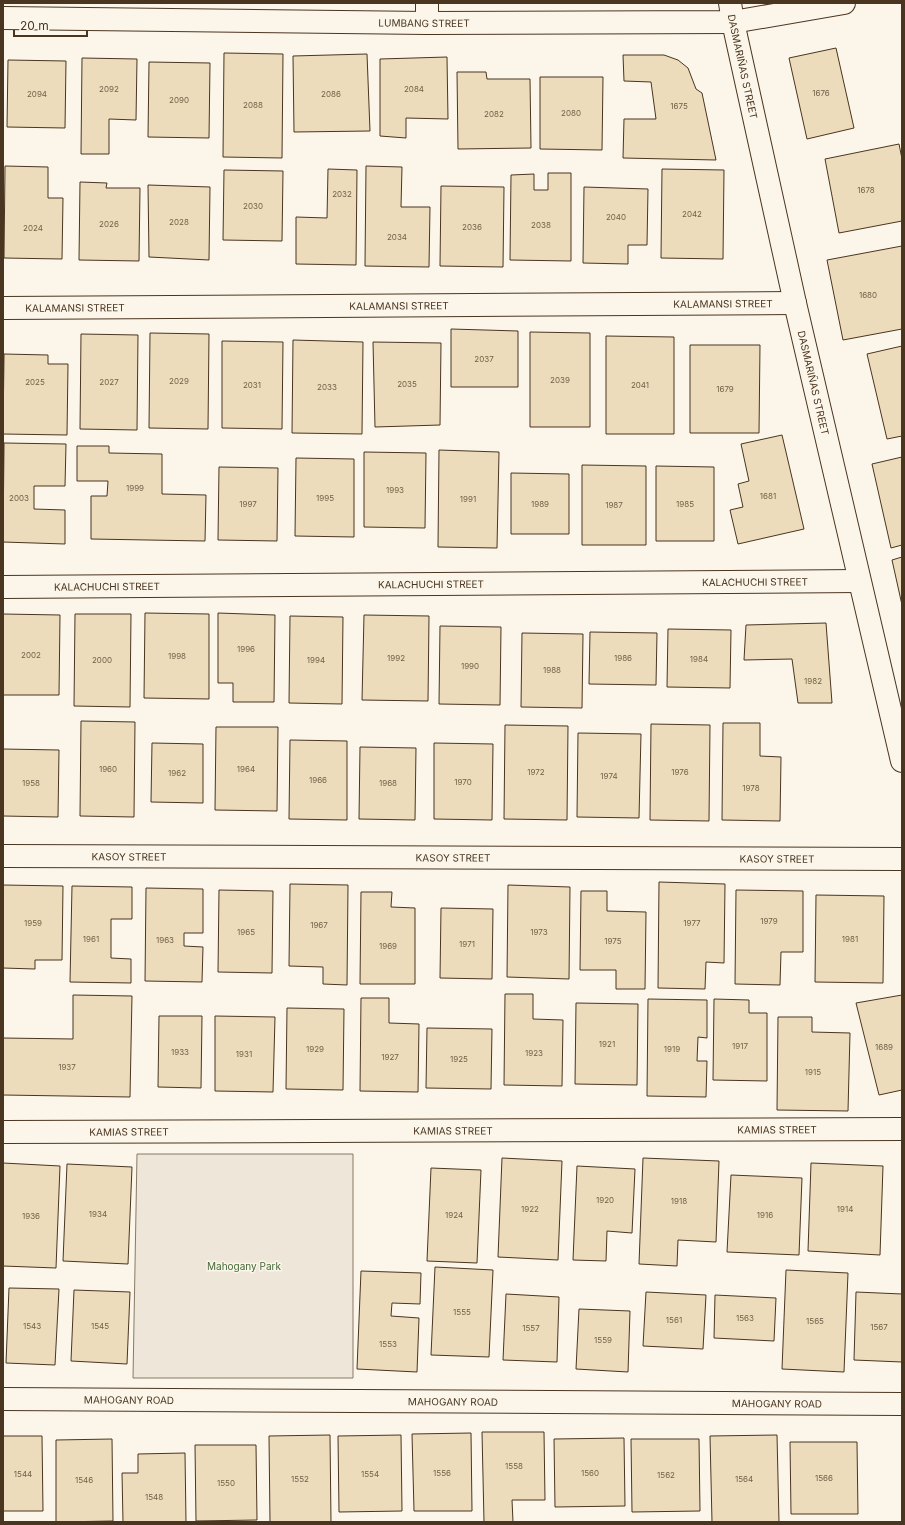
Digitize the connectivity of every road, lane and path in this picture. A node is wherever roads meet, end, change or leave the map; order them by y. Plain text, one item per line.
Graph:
1 (844, 3) edge
2 (163, 12) edge
3 (427, 13) edge
4 (732, 13) edge
5 (3, 18) edge
6 (795, 303) junction
7 (3, 308) edge
8 (859, 581) junction
9 (3, 587) edge
10 (902, 761) edge
11 (3, 856) edge
12 (902, 859) edge
13 (902, 1129) edge
14 (3, 1132) edge
15 (3, 1399) edge
16 (902, 1404) edge

1 - 4 street, LUMBANG STREET
2 - 3 street, LUMBANG STREET
2 - 5 street, LUMBANG STREET
3 - 4 street, LUMBANG STREET
4 - 6 street, DASMARIÑAS STREET
6 - 7 street, KALAMANSI STREET
6 - 8 street, DASMARIÑAS STREET
8 - 9 street, KALACHUCHI STREET
8 - 10 street, DASMARIÑAS STREET
11 - 12 street, KASOY STREET
13 - 14 street, KAMIAS STREET
15 - 16 street, MAHOGANY ROAD

